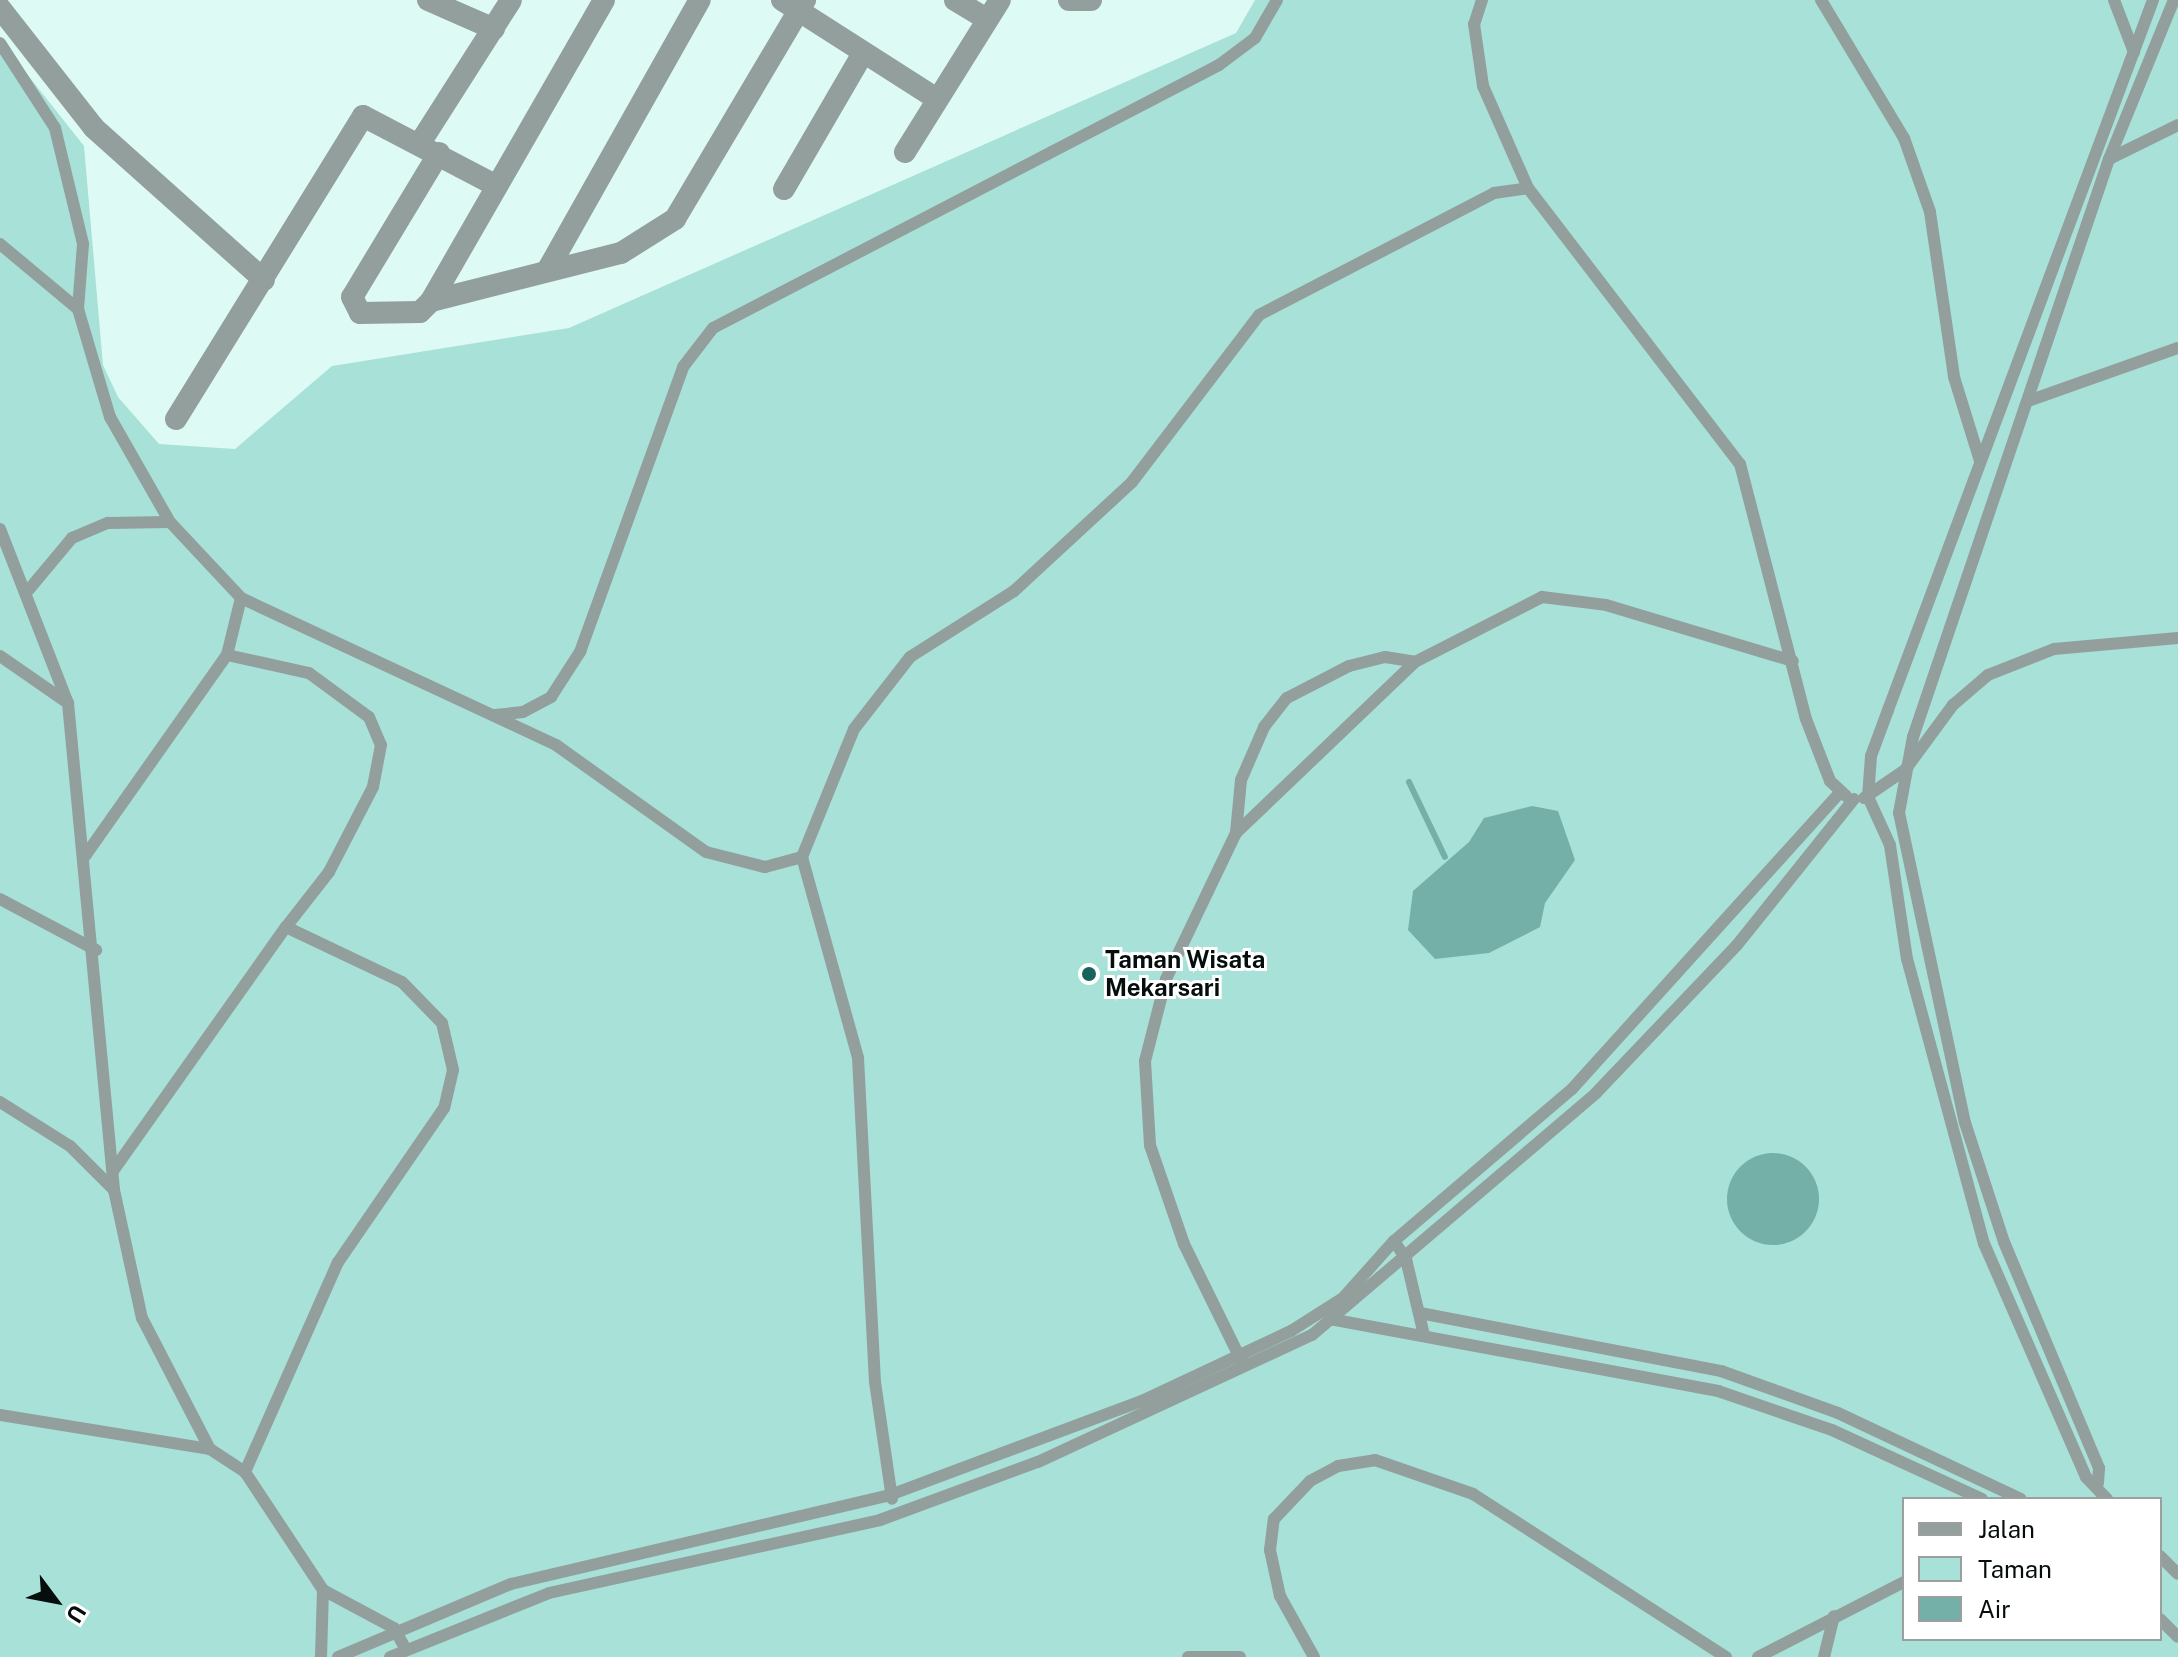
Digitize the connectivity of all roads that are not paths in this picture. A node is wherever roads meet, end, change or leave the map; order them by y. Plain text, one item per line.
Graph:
1 (428, 0) edge
2 (511, 0) edge
3 (604, 0) edge
4 (700, 0) edge
5 (955, 0) edge
6 (1000, 0) edge
7 (1069, 0) edge
8 (1091, 0) edge
9 (1277, 0) edge
10 (1482, 0) edge
11 (1821, 0) edge
12 (2114, 0) edge
13 (2153, 0) edge
14 (2174, 0) edge
15 (795, 3) edge
16 (0, 8) edge
17 (987, 19) junction
18 (494, 29) junction
19 (0, 43) edge
20 (2134, 52) junction
21 (863, 53) junction
22 (935, 98) junction
23 (2178, 125) edge
24 (430, 148) junction
25 (905, 152) dead end
26 (2109, 159) junction
27 (497, 186) junction
28 (1528, 188) junction
29 (784, 189) dead end
30 (0, 244) edge
31 (547, 271) junction
32 (264, 280) junction
33 (431, 301) junction
34 (78, 309) junction
35 (2178, 348) edge
36 (2028, 401) junction
37 (176, 419) dead end
38 (1980, 461) junction
39 (170, 522) junction
40 (0, 529) edge
41 (26, 593) junction
42 (241, 598) junction
43 (2178, 638) edge
44 (227, 655) junction
45 (0, 656) edge
46 (1793, 661) junction
47 (1415, 662) junction
48 (68, 703) junction
49 (495, 715) junction
50 (1905, 770) junction
51 (1839, 793) junction
52 (1868, 797) junction
53 (1854, 799) junction
54 (1236, 833) junction
55 (85, 856) junction
56 (802, 857) junction
57 (0, 899) edge
58 (286, 927) junction
59 (96, 950) junction
60 (0, 1102) edge
61 (113, 1171) junction
62 (114, 1190) junction
63 (1394, 1241) junction
64 (1406, 1259) junction
65 (1420, 1313) junction
66 (1327, 1316) junction
67 (1424, 1335) junction
68 (1238, 1356) junction
69 (1245, 1369) junction
70 (0, 1415) edge
71 (210, 1449) junction
72 (245, 1472) junction
73 (2098, 1483) junction
74 (890, 1495) junction
75 (1978, 1497) edge
76 (2017, 1497) edge
77 (2106, 1497) edge
78 (897, 1514) junction
79 (2162, 1558) edge
80 (2178, 1574) edge
81 (1902, 1583) edge
82 (323, 1590) junction
83 (1834, 1616) junction
84 (2162, 1621) edge
85 (394, 1628) junction
86 (2178, 1637) edge
87 (406, 1650) junction
88 (321, 1657) edge
89 (338, 1657) edge
90 (390, 1657) edge
91 (1188, 1657) edge
92 (1240, 1657) edge
93 (1314, 1657) edge
94 (1726, 1657) edge
95 (1758, 1657) edge
96 (1824, 1657) edge

1 - 18 street
2 - 18 street
3 - 27 street
4 - 31 street
5 - 17 street
6 - 17 street
7 - 8 street
9 - 49 lane
10 - 28 lane
11 - 38 lane
12 - 20 lane
13 - 20 lane
14 - 26 lane
15 - 21 street
15 - 31 street
16 - 32 street
17 - 22 street
18 - 24 street
19 - 34 lane
20 - 38 lane
21 - 22 street
21 - 29 street
22 - 25 street
23 - 26 lane
24 - 27 street
24 - 32 street
24 - 33 street
26 - 36 lane
27 - 33 street
28 - 46 lane
28 - 56 lane
30 - 34 lane
31 - 33 street
32 - 37 street
34 - 39 lane
35 - 36 lane
36 - 50 lane
38 - 52 lane
39 - 41 lane
39 - 42 lane
40 - 41 lane
41 - 48 lane
42 - 44 lane
42 - 49 lane
43 - 50 lane
44 - 55 lane
44 - 58 lane
45 - 48 lane
46 - 47 lane
46 - 51 lane
47 - 54 lane
47 - 54 lane
48 - 55 lane
49 - 56 lane
50 - 52 lane
50 - 73 lane
51 - 53 lane
51 - 63 lane
52 - 53 lane
52 - 73 lane
53 - 64 lane
54 - 68 lane
55 - 59 lane
56 - 74 lane
57 - 59 lane
58 - 61 lane
58 - 72 lane
59 - 61 lane
60 - 62 lane
61 - 62 lane
62 - 71 lane
63 - 64 lane
63 - 66 lane
64 - 65 lane
64 - 66 lane
65 - 67 lane
65 - 76 lane
66 - 67 lane
66 - 68 lane
66 - 69 lane
67 - 75 lane
68 - 69 lane
68 - 74 lane
69 - 78 lane
70 - 71 lane
71 - 72 lane
72 - 82 lane
73 - 77 lane
74 - 78 lane
74 - 85 lane
78 - 87 lane
79 - 80 lane
81 - 83 lane
82 - 85 lane
82 - 88 lane
83 - 95 lane
83 - 96 lane
84 - 86 lane
85 - 87 lane
85 - 89 lane
87 - 90 lane
91 - 92 lane
93 - 94 lane

